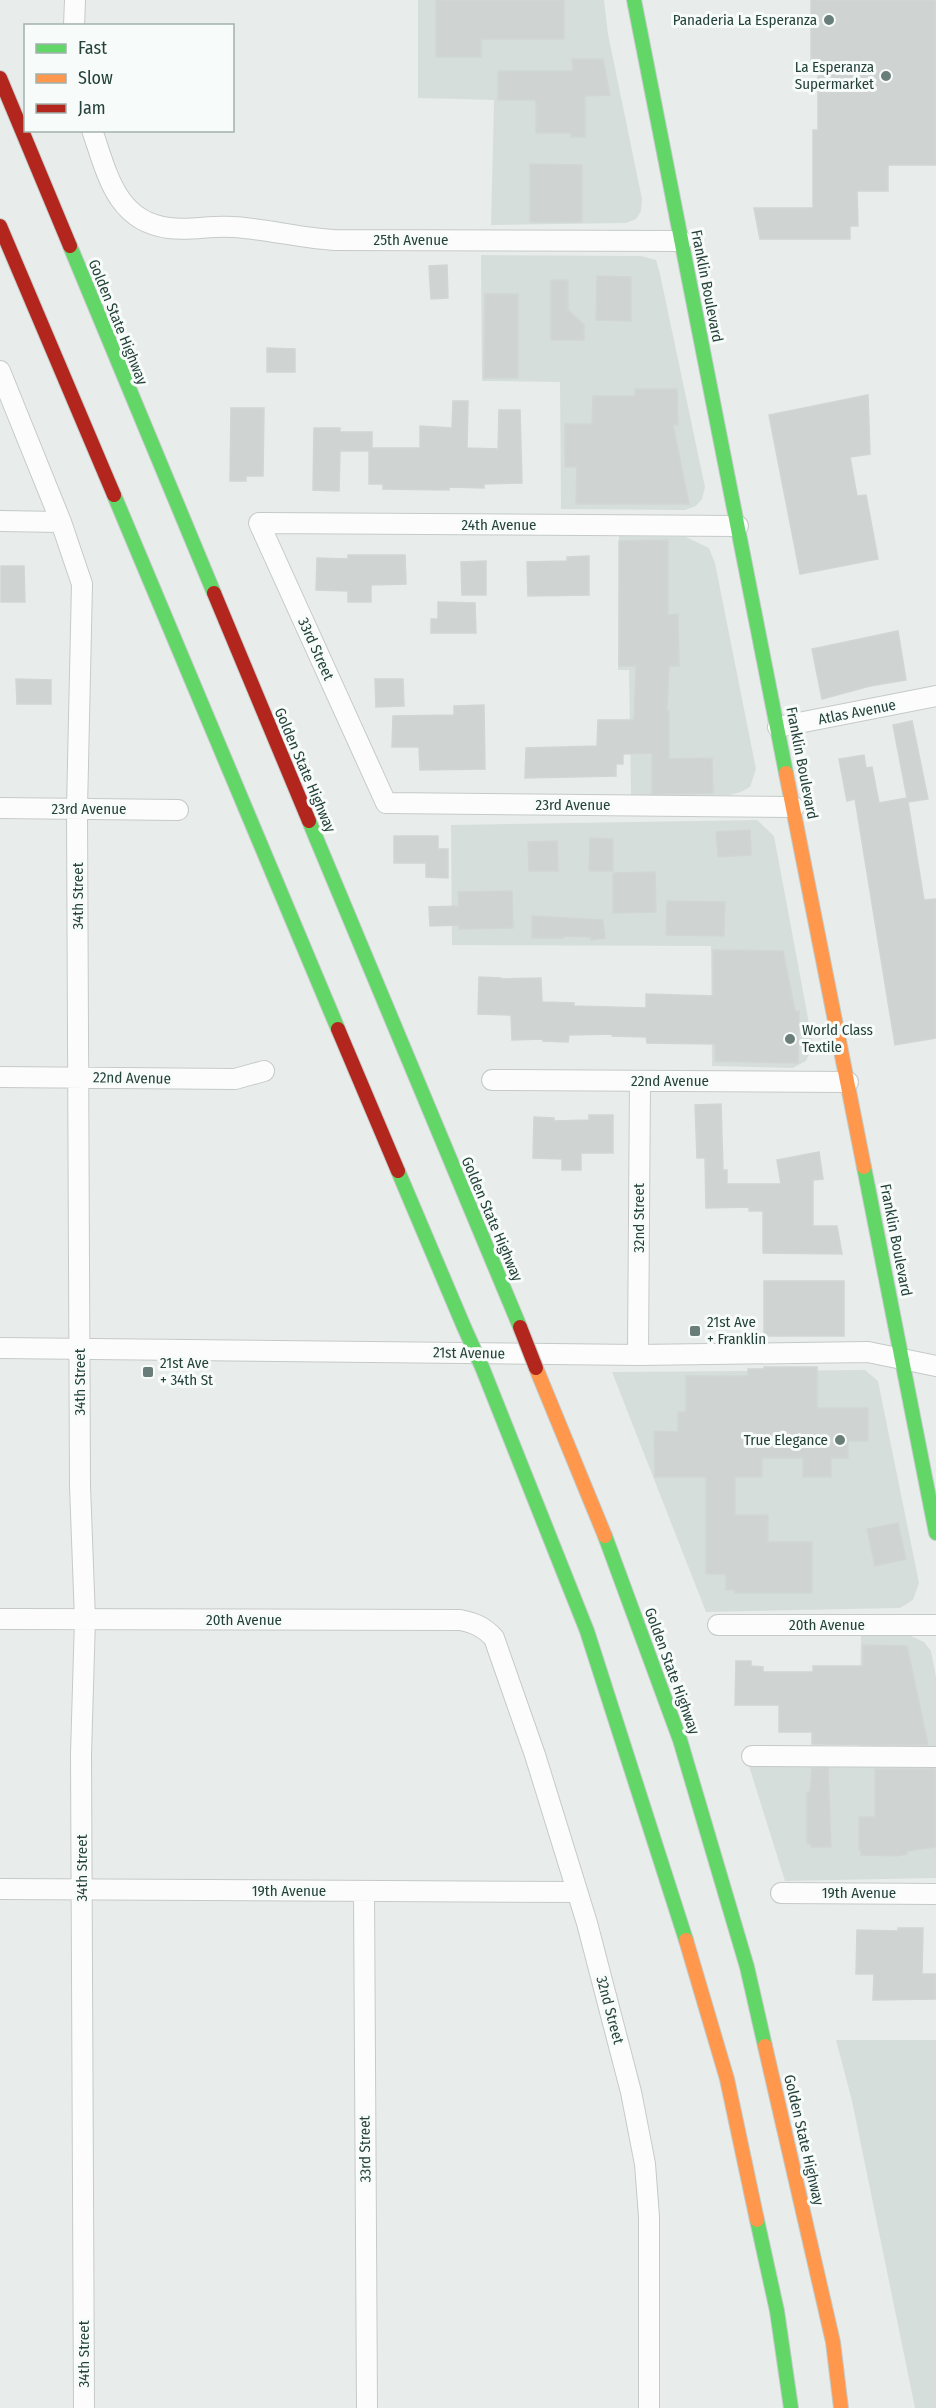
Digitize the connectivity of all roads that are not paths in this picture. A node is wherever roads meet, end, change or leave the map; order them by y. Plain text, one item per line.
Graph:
1 (75, 0) edge
2 (634, 0) edge
3 (74, 24) edge
4 (0, 78) edge
5 (93, 132) edge
6 (0, 226) edge
7 (682, 241) junction
8 (0, 371) edge
9 (0, 521) edge
10 (61, 522) junction
11 (259, 523) joint
12 (738, 526) junction
13 (936, 696) edge
14 (778, 727) junction
15 (372, 774) joint
16 (794, 807) junction
17 (0, 808) edge
18 (78, 809) junction
19 (178, 810) dead end
20 (264, 1071) dead end
21 (0, 1077) edge
22 (79, 1078) junction
23 (492, 1080) dead end
24 (640, 1081) junction
25 (848, 1082) junction
26 (0, 1348) edge
27 (80, 1349) junction
28 (638, 1355) junction
29 (904, 1360) junction
30 (936, 1366) edge
31 (936, 1533) edge
32 (0, 1619) edge
33 (85, 1619) junction
34 (718, 1625) dead end
35 (936, 1625) edge
36 (486, 1629) joint
37 (752, 1756) dead end
38 (936, 1757) edge
39 (0, 1889) edge
40 (82, 1889) junction
41 (364, 1891) junction
42 (577, 1892) junction
43 (781, 1893) dead end
44 (936, 1894) edge
45 (833, 2342) junction
46 (84, 2408) edge
47 (367, 2408) edge
48 (649, 2408) edge
49 (791, 2408) edge
50 (841, 2408) edge
51 (854, 2408) edge

1 - 3 street
2 - 7 main road, Franklin Boulevard
4 - 45 main road, Golden State Highway, bridge
5 - 7 street, 25th Avenue
6 - 49 main road, bridge
7 - 12 main road, Franklin Boulevard
8 - 10 street, 34th Street
9 - 10 street
10 - 18 street, 34th Street
11 - 12 street, 24th Avenue
11 - 15 street, 33rd Street
12 - 14 main road, Franklin Boulevard
13 - 14 street, Atlas Avenue
14 - 16 main road, Franklin Boulevard
15 - 16 street, 23rd Avenue
16 - 25 main road, Franklin Boulevard
17 - 18 street, 23rd Avenue
18 - 19 street, 23rd Avenue
18 - 22 street, 34th Street
20 - 22 street, 22nd Avenue
21 - 22 street, 22nd Avenue
22 - 27 street, 34th Street
23 - 24 street, 22nd Avenue
24 - 25 street, 22nd Avenue
24 - 28 street, 32nd Street
25 - 29 main road, Franklin Boulevard
26 - 27 street, 21st Avenue
27 - 28 street, 21st Avenue
27 - 33 street, 34th Street
28 - 29 street, 21st Avenue
29 - 30 street, 21st Avenue
29 - 31 main road, Franklin Boulevard
32 - 33 street, 20th Avenue
33 - 36 street, 20th Avenue
33 - 40 street, 34th Street
34 - 35 street, 20th Avenue
36 - 42 street, 32nd Street
37 - 38 street
39 - 40 street, 19th Avenue
40 - 41 street, 19th Avenue
40 - 46 street, 34th Street
41 - 42 street, 19th Avenue
41 - 47 street, 33rd Street
42 - 48 street, 32nd Street
43 - 44 street, 19th Avenue
45 - 50 main road, Golden State Highway
45 - 51 main road

